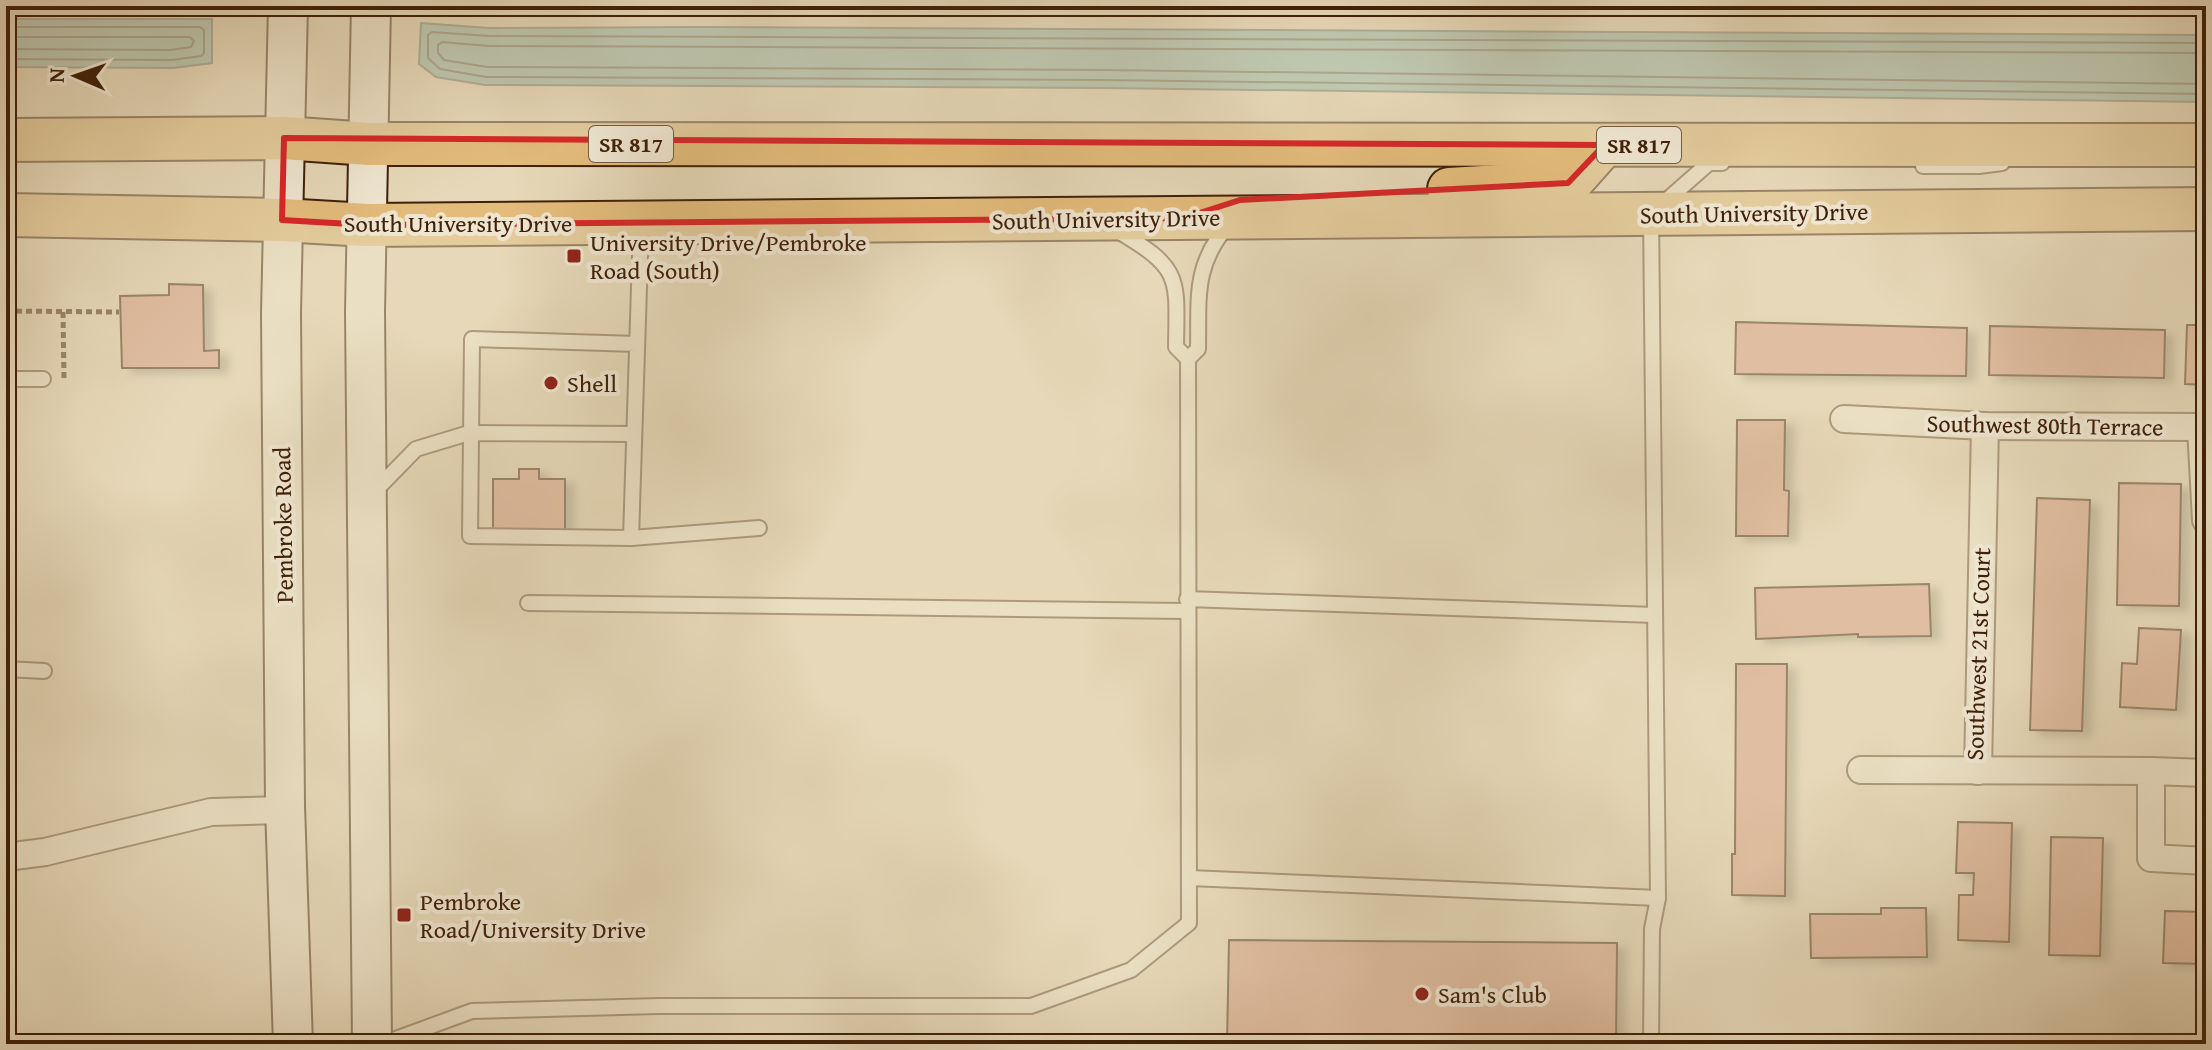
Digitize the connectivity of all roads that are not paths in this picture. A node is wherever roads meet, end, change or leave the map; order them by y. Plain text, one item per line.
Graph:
1 (288, 6) edge
2 (371, 6) edge
3 (284, 138) junction
4 (6, 140) edge
5 (369, 144) junction
6 (1604, 145) junction
7 (2126, 145) junction
8 (2206, 145) edge
9 (1741, 163) dead end
10 (1916, 166) dead end
11 (2206, 209) edge
12 (1651, 214) junction
13 (6, 215) edge
14 (1184, 218) junction
15 (1234, 218) junction
16 (1100, 219) junction
17 (282, 220) junction
18 (641, 223) junction
19 (367, 225) junction
20 (637, 344) junction
21 (1188, 359) junction
22 (6, 379) edge
23 (43, 379) dead end
24 (1844, 419) dead end
25 (1985, 426) junction
26 (469, 433) junction
27 (634, 434) junction
28 (367, 499) junction
29 (2206, 520) edge
30 (759, 528) dead end
31 (631, 538) junction
32 (528, 603) dead end
33 (1187, 605) junction
34 (1655, 615) junction
35 (6, 669) edge
36 (44, 671) dead end
37 (1861, 770) dead end
38 (1978, 771) junction
39 (2151, 771) junction
40 (2206, 773) edge
41 (286, 810) junction
42 (6, 857) edge
43 (2206, 861) edge
44 (1189, 878) junction
45 (1658, 898) junction
46 (293, 1044) edge
47 (372, 1044) edge
48 (382, 1044) edge
49 (1651, 1044) edge

1 - 3 main road, Pembroke Road
2 - 5 main road
3 - 4 main road, SR 817
3 - 5 main road, SR 817
3 - 17 main road, Pembroke Road
5 - 6 main road, SR 817
5 - 19 main road
6 - 7 main road, SR 817
6 - 14 main road
7 - 8 main road, SR 817
7 - 10 lane
9 - 12 lane
11 - 12 main road, South University Drive
12 - 15 main road, South University Drive
12 - 34 lane
13 - 17 main road, South University Drive
14 - 15 main road, South University Drive
14 - 16 main road, South University Drive
15 - 21 lane
16 - 18 main road, South University Drive
16 - 21 lane
17 - 19 main road, South University Drive
17 - 41 main road, Pembroke Road
18 - 19 main road, South University Drive
18 - 20 lane
19 - 28 main road
20 - 26 lane
20 - 27 lane
21 - 33 lane
22 - 23 lane
24 - 25 street, Southwest 80th Terrace
25 - 29 street, Southwest 80th Terrace
25 - 38 street, Southwest 21st Court
26 - 27 lane
26 - 28 lane
26 - 31 lane
27 - 31 lane
28 - 47 main road
30 - 31 lane
32 - 33 lane
33 - 34 lane
33 - 44 lane
34 - 45 lane
35 - 36 lane
37 - 38 street, Southwest 21st Court
38 - 39 street
39 - 40 street
39 - 43 street
41 - 42 street
41 - 46 main road, Pembroke Road
44 - 45 lane
44 - 48 lane
45 - 49 lane

